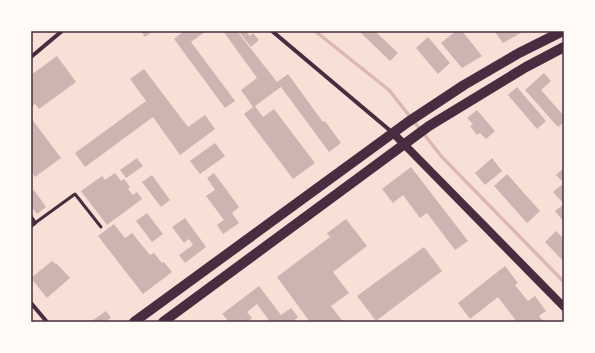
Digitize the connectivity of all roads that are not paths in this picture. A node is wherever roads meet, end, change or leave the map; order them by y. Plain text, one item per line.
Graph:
1 (62, 31) edge
2 (272, 31) edge
3 (562, 31) edge
4 (564, 47) edge
5 (31, 57) edge
6 (396, 131) junction
7 (407, 142) junction
8 (31, 217) edge
9 (36, 223) junction
10 (31, 226) edge
11 (101, 227) dead end
12 (31, 303) edge
13 (564, 307) edge
14 (47, 322) edge
15 (134, 322) edge
16 (163, 322) edge

1 - 5 street
2 - 6 street
3 - 6 main road
4 - 7 main road
6 - 7 main road
6 - 15 main road
7 - 13 main road
7 - 16 main road
8 - 9 street
9 - 10 street
9 - 11 lane
12 - 14 street

